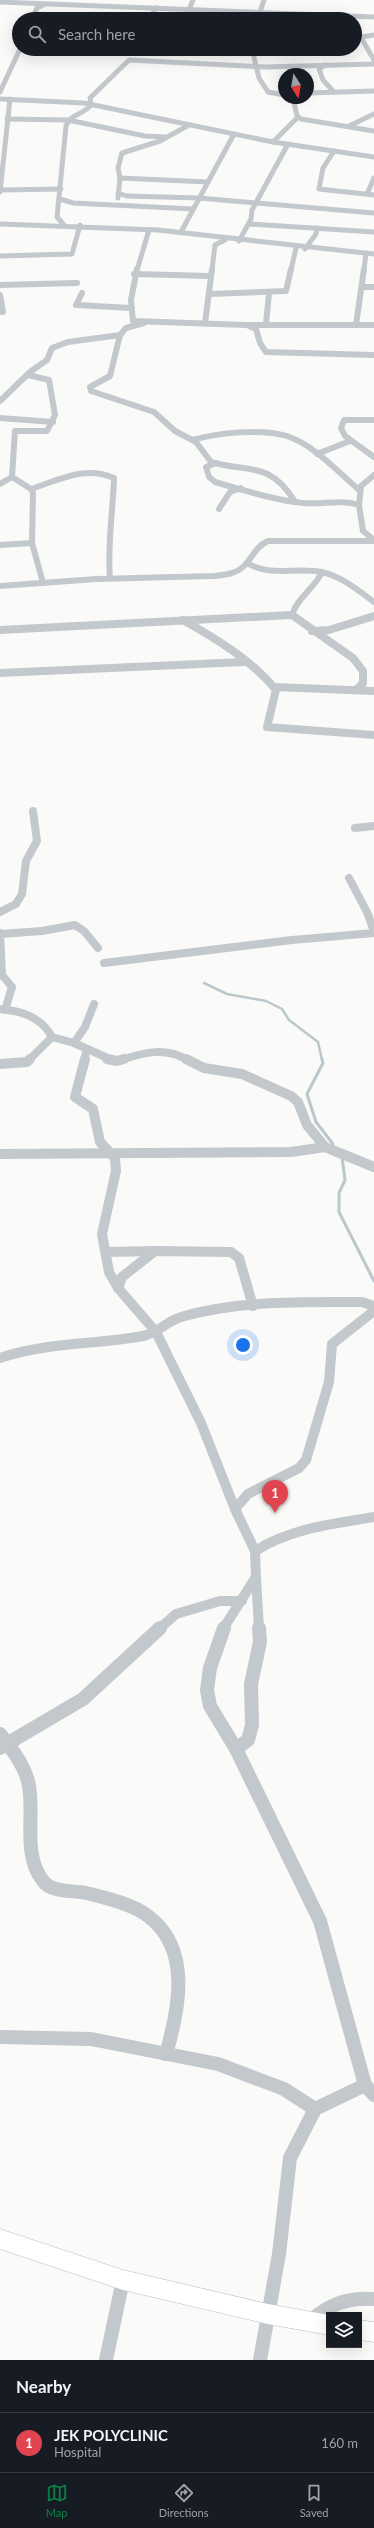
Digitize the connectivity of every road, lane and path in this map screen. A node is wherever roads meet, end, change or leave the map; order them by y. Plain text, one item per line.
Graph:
1 (108, 0) edge
2 (194, 0) edge
3 (264, 0) edge
4 (0, 2) edge
5 (45, 4) junction
6 (108, 6) junction
7 (156, 8) junction
8 (189, 10) junction
9 (35, 12) edge
10 (153, 12) edge
11 (260, 12) joint
12 (362, 16) edge
13 (374, 17) edge
14 (374, 35) edge
15 (362, 36) edge
16 (362, 43) edge
17 (16, 56) edge
18 (135, 56) edge
19 (254, 56) edge
20 (129, 60) junction
21 (374, 60) edge
22 (186, 63) junction
23 (325, 64) junction
24 (256, 66) junction
25 (179, 71) dead end
26 (0, 75) edge
27 (6, 76) junction
28 (374, 91) edge
29 (0, 92) edge
30 (334, 92) junction
31 (278, 94) edge
32 (314, 94) edge
33 (90, 98) junction
34 (0, 99) edge
35 (10, 99) junction
36 (77, 102) junction
37 (294, 104) edge
38 (91, 105) junction
39 (374, 114) edge
40 (296, 118) junction
41 (7, 119) junction
42 (68, 120) junction
43 (189, 125) junction
44 (358, 126) junction
45 (374, 131) edge
46 (3, 133) edge
47 (234, 134) junction
48 (166, 137) junction
49 (273, 142) junction
50 (288, 144) junction
51 (334, 151) junction
52 (374, 157) edge
53 (120, 178) junction
54 (374, 178) edge
55 (208, 182) junction
56 (61, 190) junction
57 (1, 191) edge
58 (118, 193) junction
59 (367, 194) junction
60 (374, 195) edge
61 (199, 198) junction
62 (60, 199) junction
63 (257, 203) junction
64 (118, 204) junction
65 (193, 209) junction
66 (374, 213) edge
67 (0, 224) edge
68 (249, 224) junction
69 (64, 225) junction
70 (80, 225) junction
71 (317, 228) junction
72 (149, 230) junction
73 (181, 232) junction
74 (374, 232) edge
75 (225, 240) junction
76 (239, 241) junction
77 (296, 248) junction
78 (305, 249) junction
79 (366, 253) junction
80 (374, 254) edge
81 (0, 256) edge
82 (134, 274) junction
83 (210, 276) junction
84 (77, 283) dead end
85 (0, 285) edge
86 (363, 287) junction
87 (374, 287) edge
88 (82, 293) dead end
89 (270, 293) junction
90 (209, 294) junction
91 (0, 295) edge
92 (130, 308) junction
93 (0, 312) edge
94 (144, 323) junction
95 (205, 323) junction
96 (264, 324) junction
97 (245, 325) junction
98 (356, 325) junction
99 (374, 325) edge
100 (256, 329) junction
101 (120, 335) junction
102 (374, 355) edge
103 (28, 375) junction
104 (0, 401) edge
105 (0, 418) edge
106 (374, 420) edge
107 (52, 422) junction
108 (192, 440) junction
109 (350, 441) junction
110 (317, 454) junction
111 (374, 457) edge
112 (216, 464) junction
113 (374, 475) edge
114 (12, 477) junction
115 (0, 484) edge
116 (241, 488) junction
117 (31, 489) junction
118 (358, 489) junction
119 (294, 500) junction
120 (359, 505) junction
121 (219, 509) dead end
122 (374, 540) edge
123 (32, 543) junction
124 (0, 545) edge
125 (249, 564) junction
126 (262, 571) junction
127 (322, 572) junction
128 (229, 574) junction
129 (110, 578) junction
130 (43, 583) junction
131 (0, 586) edge
132 (374, 602) edge
133 (292, 615) junction
134 (374, 616) edge
135 (183, 620) junction
136 (0, 630) edge
137 (312, 631) junction
138 (244, 662) junction
139 (0, 673) edge
140 (274, 687) junction
141 (356, 690) junction
142 (374, 691) edge
143 (374, 735) edge
144 (33, 811) dead end
145 (374, 826) edge
146 (355, 828) dead end
147 (350, 878) dead end
148 (0, 912) edge
149 (374, 932) edge
150 (0, 934) edge
151 (98, 948) dead end
152 (104, 963) dead end
153 (94, 1004) dead end
154 (3, 1010) edge
155 (52, 1037) junction
156 (74, 1043) junction
157 (87, 1049) junction
158 (0, 1064) edge
159 (325, 1147) junction
160 (108, 1152) junction
161 (0, 1154) edge
162 (374, 1167) edge
163 (155, 1251) junction
164 (107, 1252) junction
165 (118, 1288) junction
166 (253, 1306) junction
167 (374, 1311) edge
168 (156, 1332) junction
169 (0, 1358) edge
170 (235, 1509) junction
171 (374, 1517) edge
172 (255, 1551) junction
173 (256, 1577) junction
174 (242, 1601) junction
175 (3, 1742) edge
176 (236, 1749) junction
177 (0, 2037) edge
178 (166, 2054) junction
179 (370, 2090) edge
180 (315, 2109) junction
181 (0, 2239) edge
182 (123, 2280) junction
183 (374, 2299) edge
184 (268, 2314) junction
185 (320, 2323) edge
186 (362, 2330) edge
187 (374, 2332) edge
188 (106, 2360) edge
189 (260, 2360) edge

1 - 6 street
2 - 8 street
3 - 11 street
4 - 5 street
5 - 6 street
5 - 9 street
6 - 7 street
7 - 8 street
7 - 10 street
8 - 11 street
12 - 13 street
14 - 15 street
16 - 21 street
17 - 27 street
18 - 20 street
19 - 24 street
20 - 22 street
20 - 33 street
21 - 23 street
22 - 24 street
22 - 25 street
23 - 24 street
23 - 30 street
24 - 31 street
26 - 27 street
27 - 29 street
28 - 30 street
30 - 32 street
33 - 36 street
33 - 38 street
34 - 35 street
35 - 36 street
35 - 41 street
36 - 38 street
37 - 40 street
38 - 42 street
38 - 43 street
39 - 44 street
40 - 44 street
40 - 49 street
41 - 42 street
41 - 46 street
42 - 48 street
42 - 56 street
43 - 47 street
43 - 48 street
44 - 45 street
46 - 57 street
47 - 49 street
47 - 55 street
48 - 53 street
49 - 50 street
50 - 51 street
50 - 63 street
51 - 52 street
51 - 59 street
53 - 55 street
53 - 58 street
54 - 59 street
55 - 61 street
56 - 57 street
56 - 62 street
58 - 61 street
58 - 64 street
59 - 60 street
61 - 63 street
61 - 65 street
62 - 64 street
62 - 69 street
63 - 66 street
63 - 68 street
64 - 65 street
65 - 73 street
67 - 69 street
68 - 71 street
68 - 76 street
69 - 70 street
70 - 72 street
70 - 81 street
71 - 74 street
71 - 78 street
72 - 73 street
72 - 82 street
73 - 75 street
75 - 76 street
75 - 83 street
76 - 77 street
77 - 78 street
77 - 89 street
78 - 79 street
79 - 80 street
79 - 86 street
82 - 83 street
82 - 92 street
83 - 90 street
84 - 85 street
86 - 87 street
86 - 98 street
88 - 92 street
89 - 90 street
89 - 96 street
90 - 95 street
91 - 93 street
92 - 94 street
94 - 95 street
94 - 101 street
95 - 97 street
96 - 97 street
96 - 98 street
96 - 100 street
97 - 100 street
98 - 99 street
100 - 102 street
101 - 103 street
101 - 108 street
103 - 104 street
103 - 107 street
105 - 107 street
106 - 109 street
107 - 114 street
108 - 110 street
108 - 112 street
109 - 110 street
109 - 111 street
110 - 118 street
112 - 116 street
112 - 119 street
113 - 118 street
114 - 115 street
114 - 117 street
116 - 119 street
116 - 121 street
117 - 123 street
117 - 129 street
118 - 120 street
119 - 120 street
120 - 122 street
122 - 125 street
123 - 124 street
123 - 130 street
125 - 126 street
125 - 128 street
126 - 127 street
126 - 128 street
127 - 132 street
127 - 133 street
128 - 129 street
129 - 130 street
130 - 131 street
133 - 135 street
133 - 137 street
134 - 137 street
135 - 136 street
135 - 138 street
137 - 141 street
138 - 139 street
138 - 140 street
140 - 141 street
140 - 143 street
141 - 142 street
144 - 148 street
145 - 146 street
147 - 149 street
149 - 152 street
150 - 151 street
150 - 154 street
153 - 156 street
154 - 155 street
155 - 156 street
155 - 158 street
156 - 157 street
157 - 159 street
157 - 160 street
159 - 160 street
159 - 162 street
160 - 161 street
160 - 164 street
163 - 164 street
163 - 165 street
163 - 166 street
164 - 165 street
165 - 168 street
166 - 167 street
166 - 168 street
167 - 170 street
168 - 169 street
168 - 170 street
170 - 172 street
171 - 172 street
172 - 173 street
173 - 174 street
173 - 176 street
174 - 175 street
174 - 176 street
175 - 178 street
176 - 179 street
177 - 178 street
178 - 180 street
179 - 180 street
180 - 184 street
181 - 182 main road
182 - 184 main road
182 - 188 street
183 - 185 street
184 - 185 main road
184 - 189 street
186 - 187 main road

